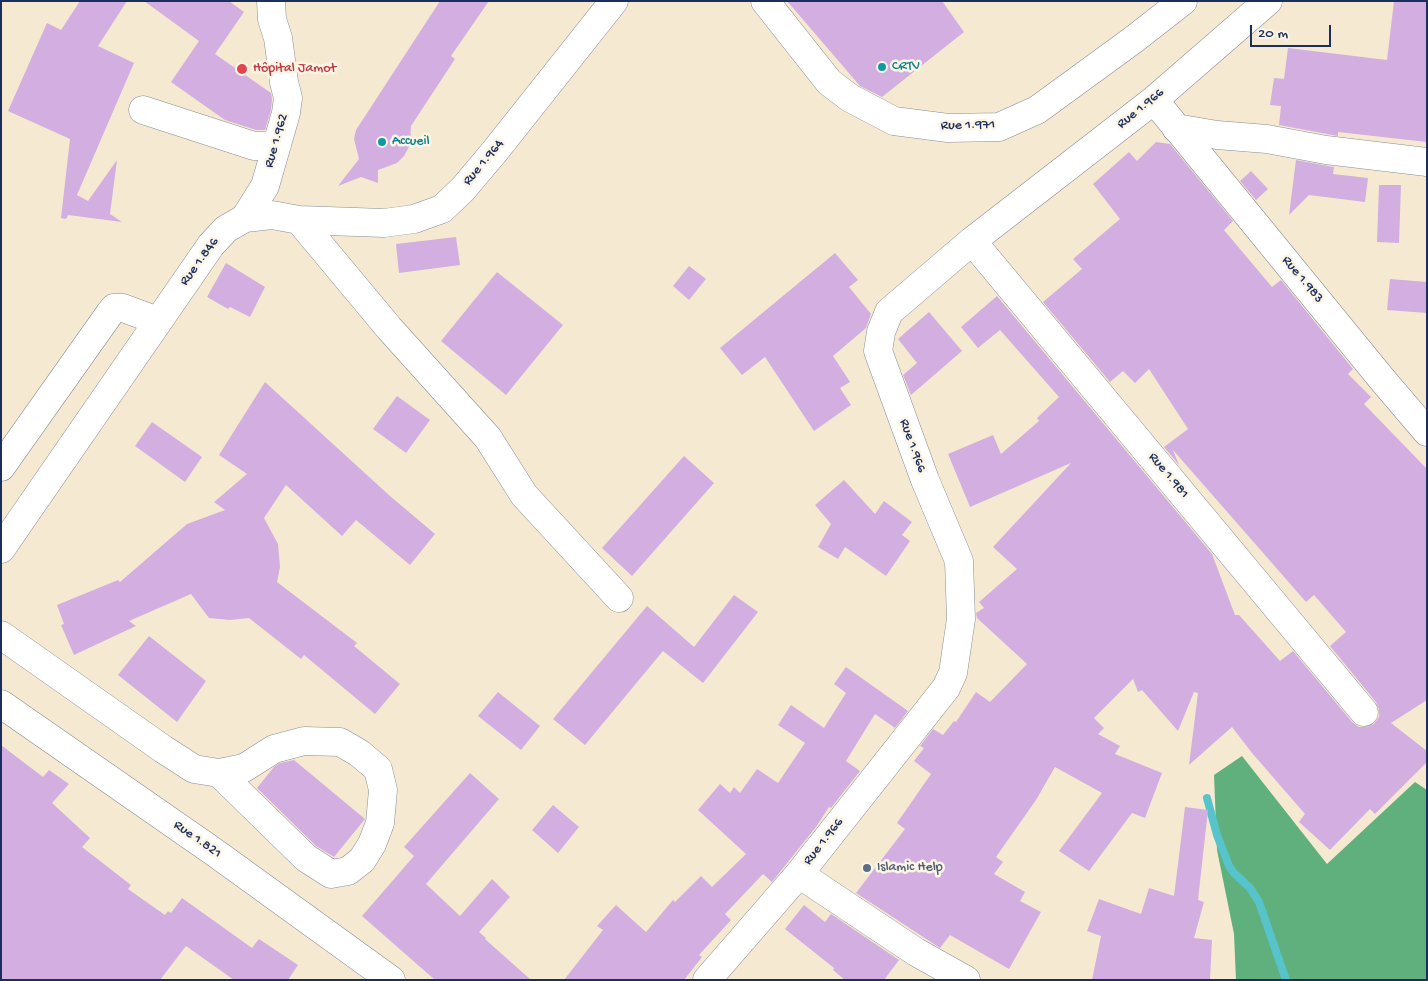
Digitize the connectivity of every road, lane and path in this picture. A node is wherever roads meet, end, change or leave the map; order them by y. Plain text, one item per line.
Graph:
1 (270, 1) edge
2 (614, 1) edge
3 (765, 1) edge
4 (1183, 1) edge
5 (1268, 1) edge
6 (1154, 100) junction
7 (142, 110) dead end
8 (1176, 128) junction
9 (276, 145) junction
10 (1427, 162) edge
11 (245, 218) junction
12 (299, 220) junction
13 (972, 241) junction
14 (158, 320) junction
15 (1427, 432) edge
16 (1, 467) edge
17 (1, 549) edge
18 (619, 598) dead end
19 (1, 635) edge
20 (1, 704) edge
21 (1364, 712) dead end
22 (219, 773) junction
23 (798, 874) junction
24 (391, 980) edge
25 (707, 980) edge
26 (966, 980) edge

1 - 9 street, Rue 1.962
2 - 12 street, Rue 1.964
3 - 4 street, Rue 1.971
5 - 6 street, Rue 1.966
6 - 8 street, Rue 1.983
6 - 13 street, Rue 1.966
7 - 9 street
8 - 10 street
8 - 15 street, Rue 1.983
9 - 11 street, Rue 1.962
11 - 12 street, Rue 1.846
11 - 14 street, Rue 1.846
12 - 18 street
13 - 21 street, Rue 1.981
13 - 23 street, Rue 1.966
14 - 16 street
14 - 17 street, Rue 1.846
19 - 22 street
20 - 24 street, Rue 1.821
22 - 22 street
23 - 25 street, Rue 1.966
23 - 26 street

